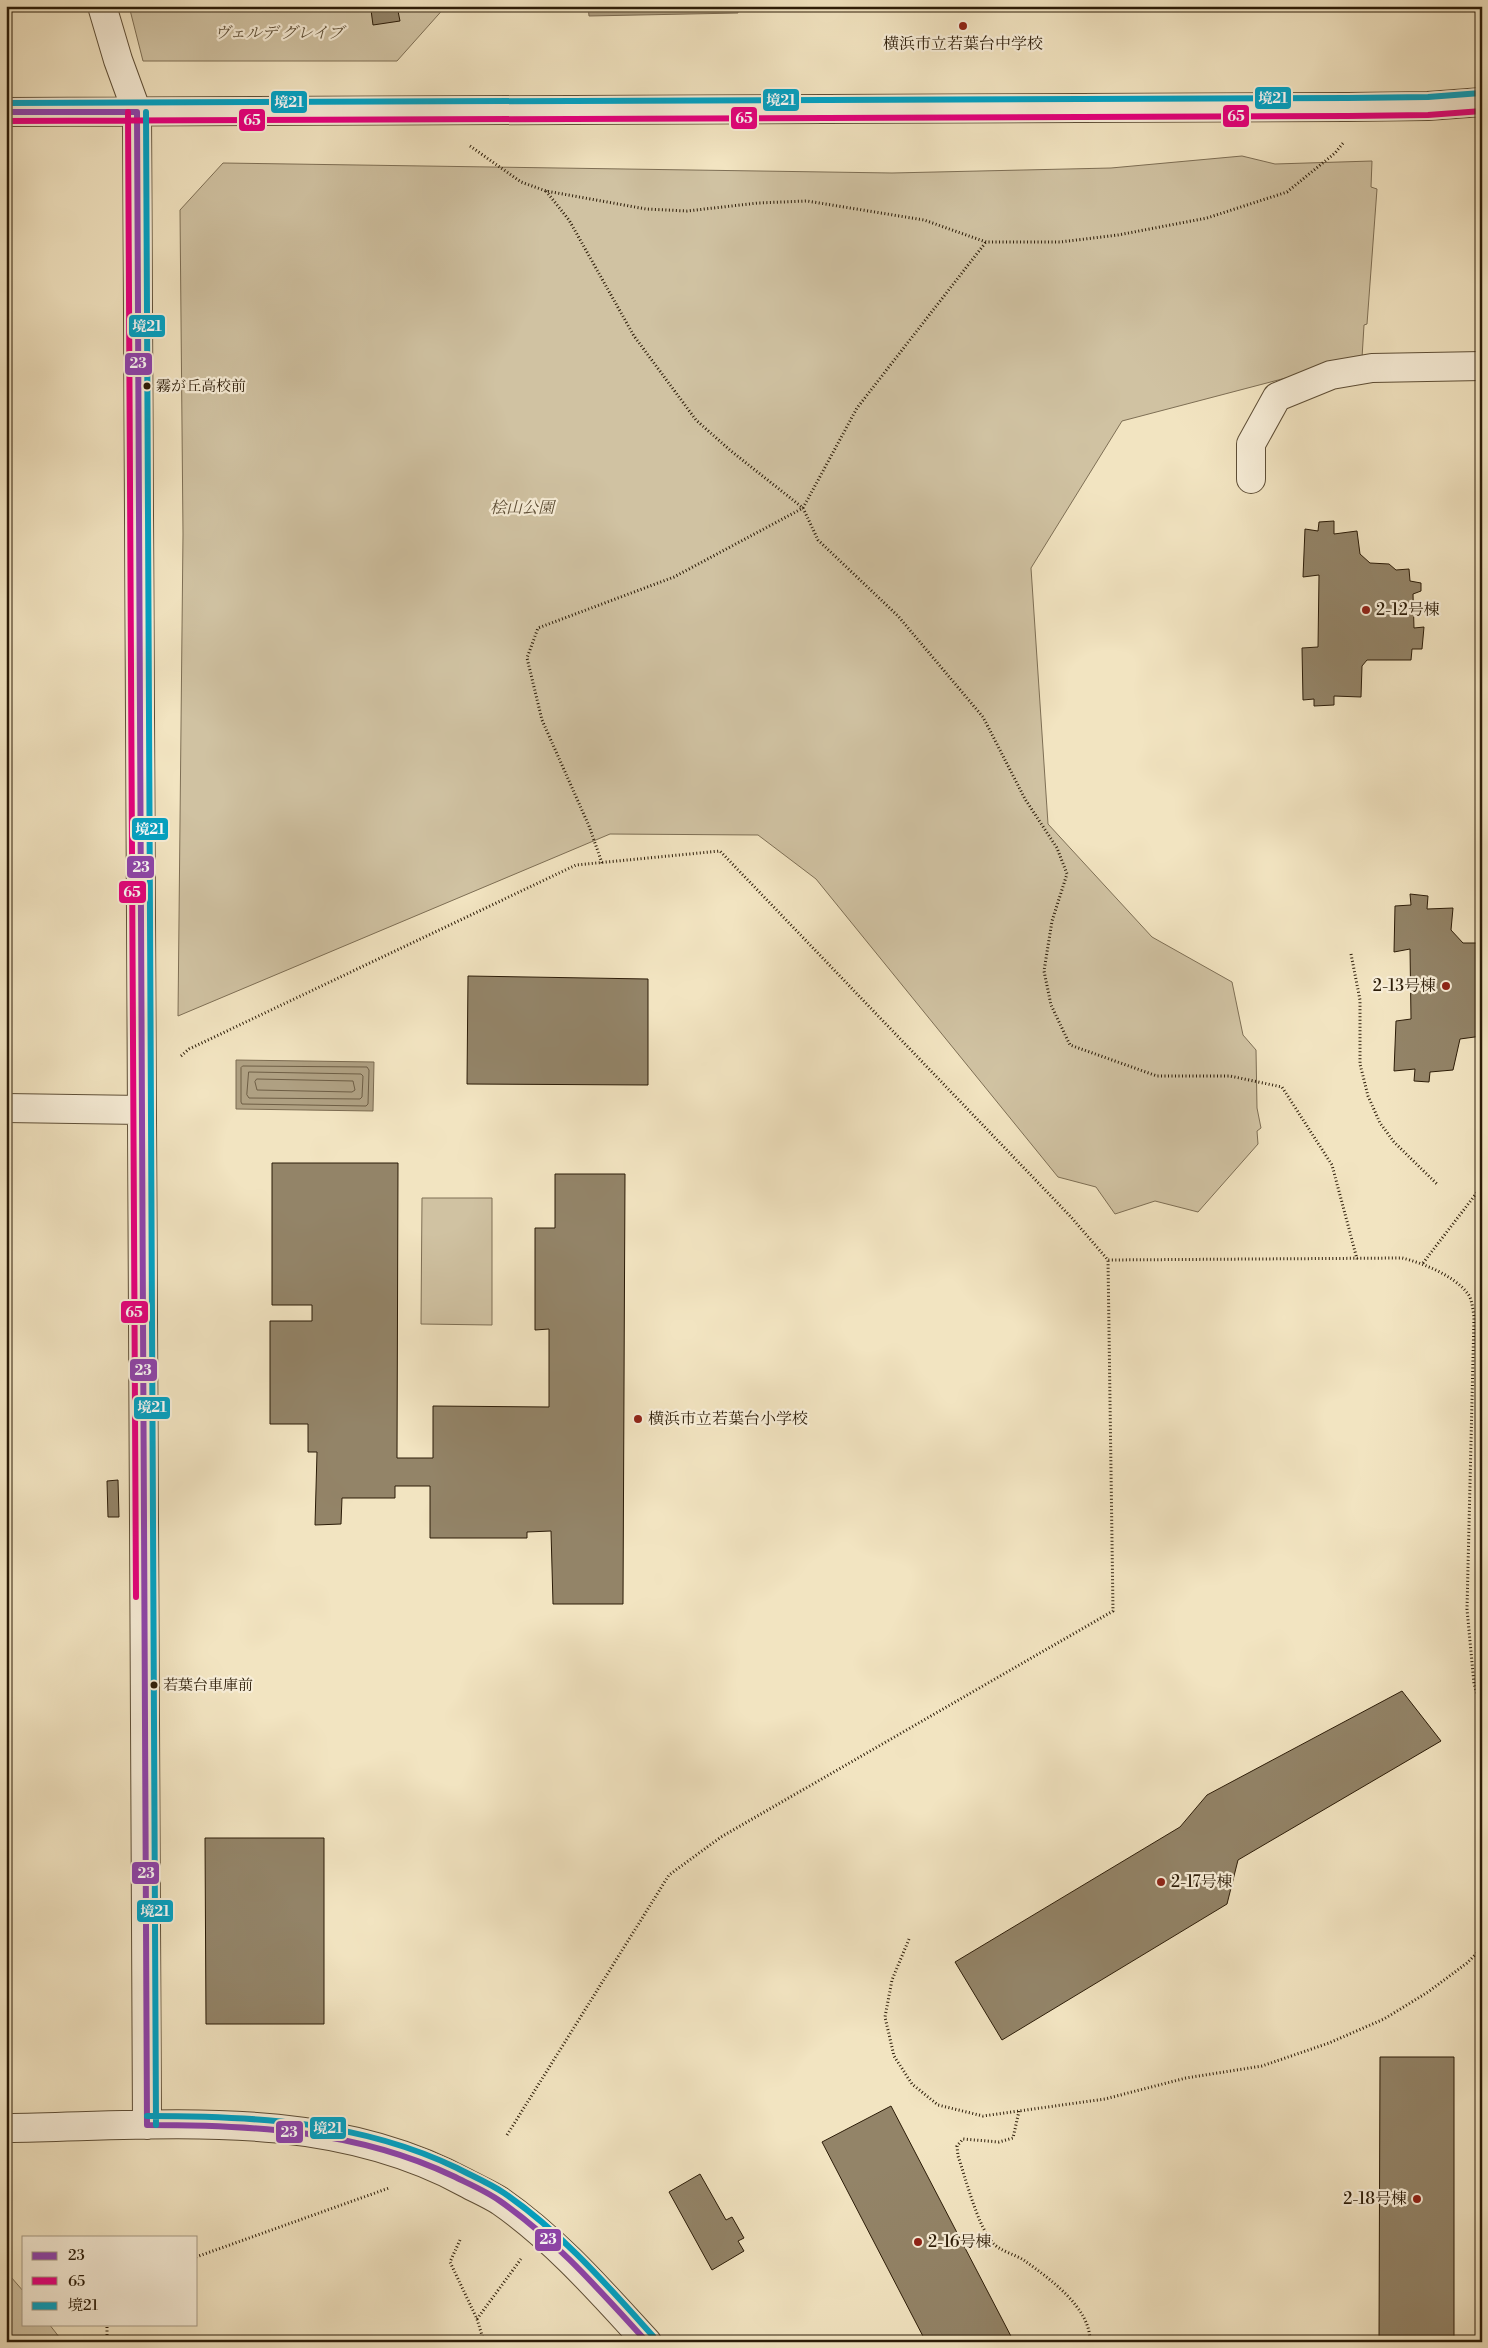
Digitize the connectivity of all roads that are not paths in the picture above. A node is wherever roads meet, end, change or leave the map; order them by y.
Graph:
1 (102, 6) edge
2 (1482, 102) edge
3 (6, 112) edge
4 (137, 112) junction
5 (1482, 366) edge
6 (1251, 478) dead end
7 (6, 1108) edge
8 (142, 1110) junction
9 (147, 2125) junction
10 (6, 2128) edge
11 (647, 2342) edge

1 - 4 street
2 - 4 street
3 - 4 street
4 - 8 street
5 - 6 street
7 - 8 street
8 - 9 street
9 - 10 street
9 - 11 street

